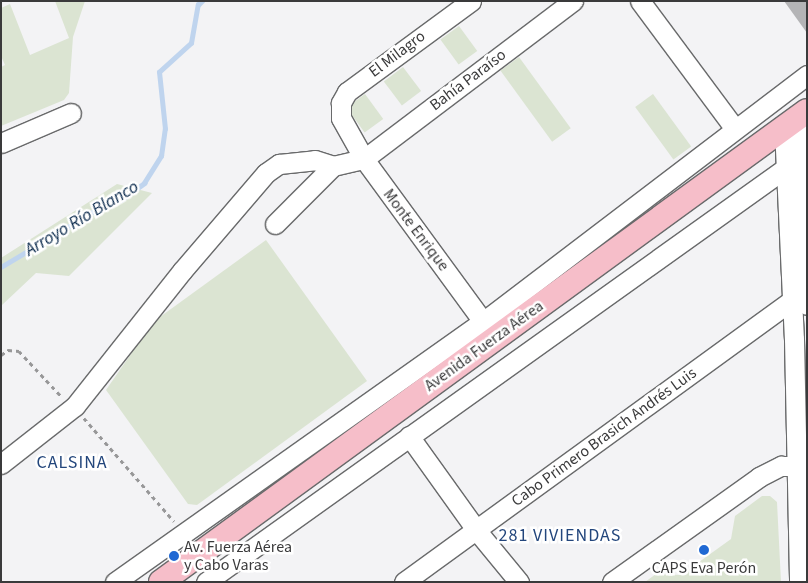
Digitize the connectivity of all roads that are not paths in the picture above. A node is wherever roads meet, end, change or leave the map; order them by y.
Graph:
1 (471, 1) edge
2 (573, 1) edge
3 (640, 1) edge
4 (807, 75) edge
5 (71, 113) dead end
6 (341, 118) joint
7 (797, 118) edge
8 (735, 129) junction
9 (1, 143) edge
10 (364, 159) junction
11 (333, 166) junction
12 (787, 167) junction
13 (800, 212) edge
14 (275, 224) dead end
15 (802, 301) edge
16 (489, 330) junction
17 (800, 339) edge
18 (409, 436) junction
19 (1, 464) edge
20 (801, 473) edge
21 (476, 530) junction
22 (162, 581) edge
23 (114, 582) edge
24 (206, 582) edge
25 (404, 582) edge
26 (518, 582) edge
27 (612, 582) edge
28 (799, 582) edge

1 - 6 street, El Milagro
2 - 10 street, Bahía Paraíso
3 - 8 street
4 - 8 street
5 - 9 street
6 - 10 street, Monte Enrique
7 - 12 street
7 - 13 street
7 - 16 main road, Avenida Fuerza Aérea
8 - 16 street
10 - 11 street
10 - 16 street, Monte Enrique
11 - 14 street
11 - 19 street
12 - 13 street
12 - 18 street
13 - 15 street
15 - 17 street
15 - 21 street, Cabo Primero Brasich Andrés Luis
16 - 22 main road, Avenida Fuerza Aérea
16 - 23 street
17 - 20 street
18 - 21 street
18 - 24 street
20 - 27 street
20 - 28 street
21 - 25 street, Cabo Primero Brasich Andrés Luis
21 - 26 street

